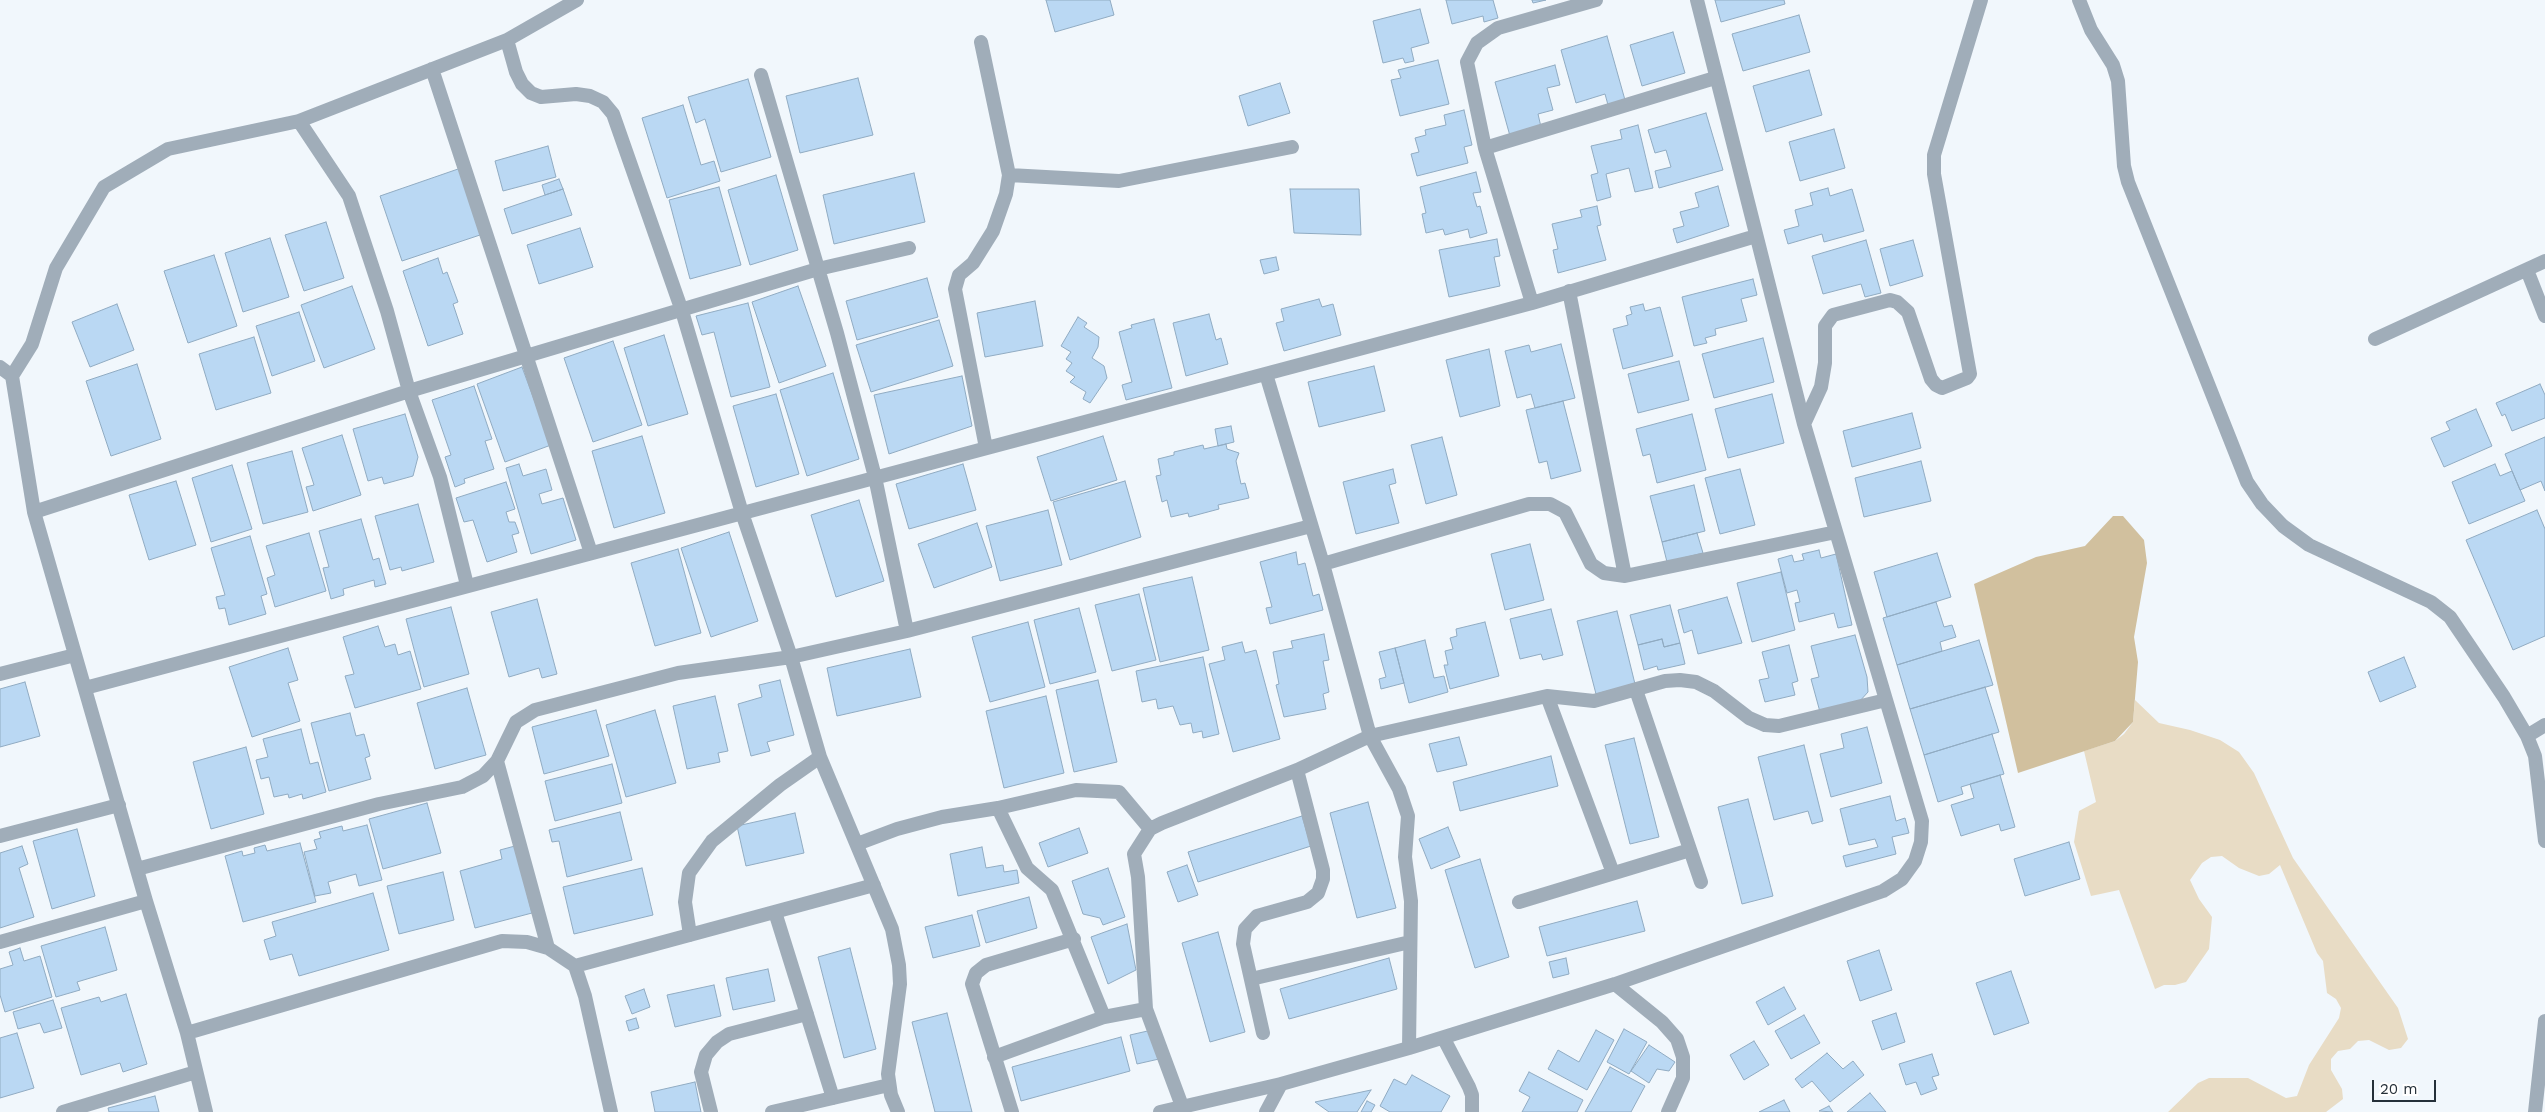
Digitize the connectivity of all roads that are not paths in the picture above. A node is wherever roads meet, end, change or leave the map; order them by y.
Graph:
1 (577, 0) edge
2 (1596, 0) edge
3 (1697, 0) edge
4 (1981, 0) edge
5 (2079, 0) edge
6 (507, 40) junction
7 (981, 42) dead end
8 (432, 69) junction
9 (761, 75) dead end
10 (1715, 78) junction
11 (300, 121) junction
12 (1292, 147) dead end
13 (1485, 148) junction
14 (1009, 175) junction
15 (1756, 236) junction
16 (909, 248) dead end
17 (2545, 261) edge
18 (818, 269) junction
19 (2527, 270) junction
20 (1569, 291) junction
21 (1532, 303) junction
22 (682, 310) junction
23 (2545, 316) edge
24 (2375, 339) dead end
25 (527, 357) junction
26 (0, 367) edge
27 (1266, 374) junction
28 (12, 376) junction
29 (409, 391) junction
30 (1804, 424) junction
31 (986, 448) junction
32 (875, 477) junction
33 (34, 512) junction
34 (742, 513) junction
35 (1311, 526) junction
36 (1836, 532) junction
37 (591, 552) junction
38 (1323, 564) junction
39 (1625, 576) junction
40 (467, 585) junction
41 (907, 631) junction
42 (75, 655) junction
43 (791, 657) junction
44 (0, 674) edge
45 (85, 688) junction
46 (1636, 690) junction
47 (1547, 696) junction
48 (1886, 700) junction
49 (2545, 725) edge
50 (1370, 736) junction
51 (2527, 736) junction
52 (820, 757) junction
53 (497, 761) junction
54 (1297, 770) junction
55 (119, 805) junction
56 (998, 808) junction
57 (1150, 829) junction
58 (0, 836) edge
59 (2545, 842) edge
60 (857, 844) junction
61 (1690, 850) junction
62 (137, 869) junction
63 (1613, 873) junction
64 (1701, 882) dead end
65 (874, 885) junction
66 (146, 901) junction
67 (1519, 902) dead end
68 (775, 912) junction
69 (690, 935) junction
70 (1074, 939) junction
71 (0, 942) edge
72 (1410, 942) junction
73 (548, 948) junction
74 (575, 966) junction
75 (1251, 979) junction
76 (1615, 984) junction
77 (1146, 1009) junction
78 (807, 1014) junction
79 (1104, 1016) junction
80 (2545, 1021) edge
81 (186, 1033) junction
82 (1262, 1033) dead end
83 (1444, 1039) junction
84 (1409, 1048) junction
85 (994, 1057) junction
86 (196, 1072) junction
87 (1281, 1084) junction
88 (889, 1085) junction
89 (833, 1098) junction
90 (1182, 1106) junction
91 (63, 1112) edge
92 (206, 1112) edge
93 (611, 1112) edge
94 (711, 1112) edge
95 (772, 1112) edge
96 (898, 1112) edge
97 (1012, 1112) edge
98 (1160, 1112) edge
99 (1266, 1112) edge
100 (1472, 1112) edge
101 (1668, 1112) edge
102 (2535, 1112) edge

1 - 6 street
2 - 13 street
3 - 10 street
4 - 30 street
5 - 51 street
6 - 8 street
6 - 22 street
7 - 14 street
8 - 11 street
8 - 25 street
9 - 18 street
10 - 13 street
10 - 15 street
11 - 28 street
11 - 29 street
12 - 14 street
13 - 21 street
14 - 31 street
15 - 20 street
15 - 30 street
16 - 18 street
17 - 19 street
18 - 22 street
18 - 32 street
19 - 23 street
19 - 24 street
20 - 21 street
20 - 39 street
21 - 27 street
22 - 25 street
22 - 34 street
25 - 29 street
25 - 37 street
26 - 28 street
27 - 31 street
27 - 35 street
28 - 33 street
29 - 33 street
29 - 40 street
30 - 36 street
31 - 32 street
32 - 34 street
32 - 41 street
33 - 42 street
34 - 37 street
34 - 43 street
35 - 38 street
35 - 41 street
36 - 39 street
36 - 48 street
37 - 40 street
38 - 39 street
38 - 50 street
40 - 45 street
41 - 43 street
42 - 44 street
42 - 45 street
43 - 52 street
43 - 53 street
45 - 55 street
46 - 47 street
46 - 48 street
46 - 61 street
47 - 50 street
47 - 63 street
48 - 76 street
49 - 51 street
50 - 54 street
50 - 72 street
51 - 59 street
52 - 60 street
52 - 69 street
53 - 62 street
53 - 73 street
54 - 57 street
54 - 75 street
55 - 58 street
55 - 62 street
56 - 57 street
56 - 60 street
56 - 70 street
57 - 77 street
60 - 65 street
61 - 63 street
61 - 64 street
62 - 66 street
63 - 67 street
65 - 68 street
65 - 88 street
66 - 71 street
66 - 81 street
68 - 69 street
68 - 78 street
69 - 74 street
70 - 79 street
70 - 85 street
72 - 75 street
72 - 84 street
73 - 74 street
73 - 81 street
74 - 93 street
75 - 82 street
76 - 83 street
76 - 101 street
77 - 79 street
77 - 90 street
78 - 89 street
78 - 94 street
79 - 85 street
80 - 102 street
81 - 86 street
83 - 84 street
83 - 100 street
84 - 87 street
85 - 97 street
86 - 91 street
86 - 92 street
87 - 90 street
87 - 99 street
88 - 89 street
88 - 96 street
89 - 95 street
90 - 98 street

